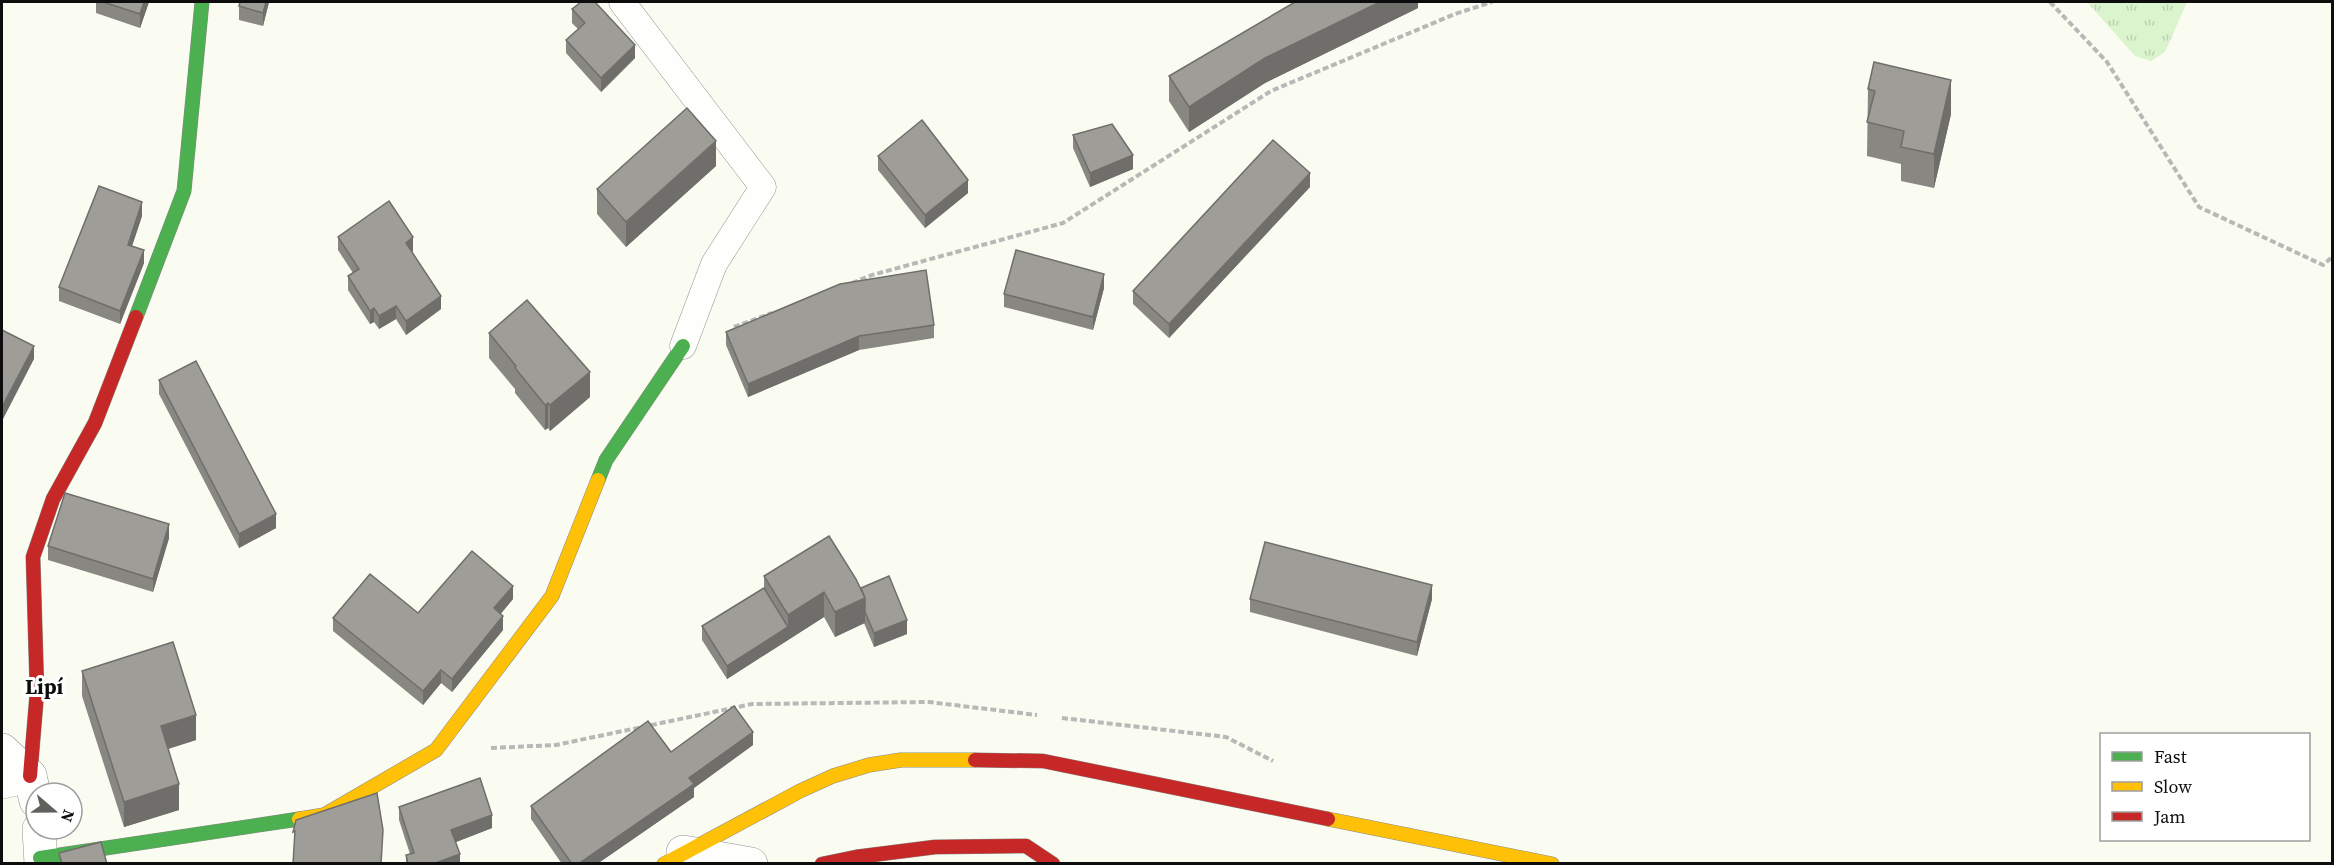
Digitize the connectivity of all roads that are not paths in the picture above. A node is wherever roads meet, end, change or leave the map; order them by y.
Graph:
1 (202, 2) edge
2 (621, 2) edge
3 (683, 346) joint
4 (2, 750) edge
5 (22, 786) edge
6 (40, 850) edge
7 (674, 858) edge
8 (751, 864) edge
9 (822, 864) edge
10 (1053, 864) edge
11 (1552, 864) edge

1 - 5 street
2 - 3 lane
3 - 6 street
4 - 5 street
7 - 8 street
7 - 11 street
9 - 10 street

